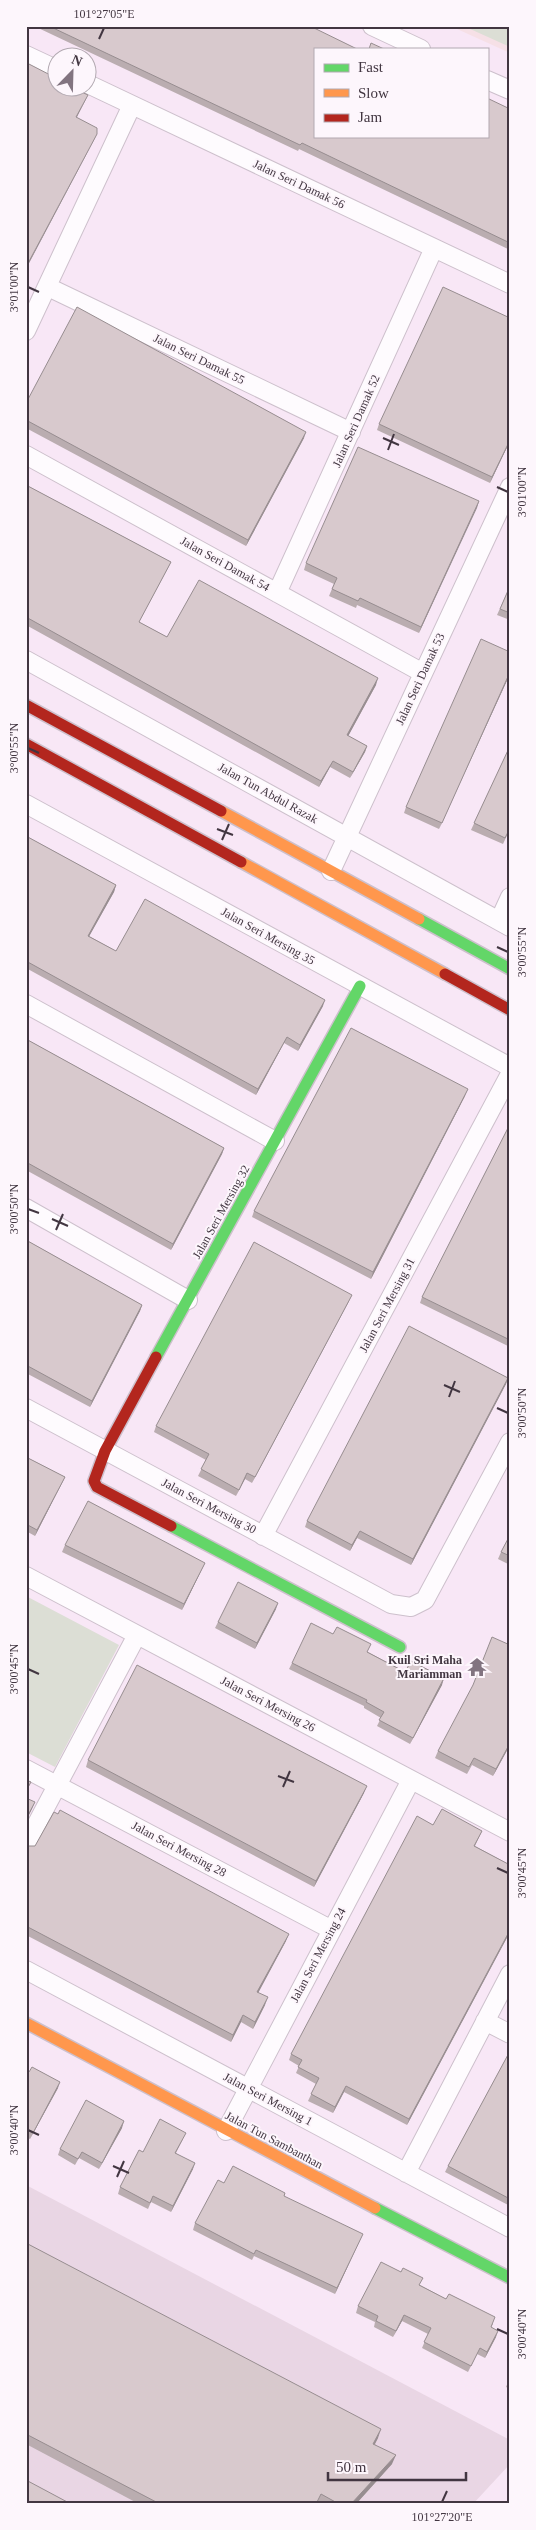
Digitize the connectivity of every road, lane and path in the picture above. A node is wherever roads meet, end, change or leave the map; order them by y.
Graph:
1 (372, 26) edge
2 (419, 48) edge
3 (26, 56) edge
4 (48, 66) edge
5 (488, 80) edge
6 (98, 89) edge
7 (510, 90) edge
8 (132, 105) junction
9 (434, 248) junction
10 (510, 284) edge
11 (48, 287) junction
12 (26, 330) edge
13 (351, 432) junction
14 (26, 455) edge
15 (510, 487) edge
16 (277, 593) junction
17 (26, 660) edge
18 (423, 674) junction
19 (26, 705) edge
20 (26, 744) edge
21 (114, 755) junction
22 (135, 776) dead end
23 (26, 804) edge
24 (347, 837) junction
25 (331, 871) junction
26 (510, 897) edge
27 (504, 924) edge
28 (510, 969) edge
29 (360, 986) junction
30 (26, 1004) edge
31 (510, 1010) edge
32 (510, 1067) edge
33 (510, 1074) edge
34 (275, 1141) junction
35 (26, 1208) edge
36 (188, 1300) junction
37 (26, 1408) edge
38 (510, 1442) edge
39 (105, 1451) junction
40 (263, 1536) junction
41 (26, 1576) edge
42 (137, 1635) junction
43 (400, 1647) dead end
44 (26, 1768) edge
45 (411, 1780) junction
46 (57, 1785) junction
47 (510, 1832) edge
48 (26, 1844) edge
49 (332, 1930) junction
50 (26, 1970) edge
51 (510, 1974) edge
52 (485, 2021) junction
53 (26, 2023) edge
54 (510, 2034) edge
55 (242, 2101) junction
56 (226, 2131) junction
57 (406, 2172) junction
58 (510, 2228) edge
59 (510, 2278) edge

1 - 2 street
3 - 4 street
5 - 7 street
6 - 8 street, Jalan Seri Damak 56
8 - 9 street, Jalan Seri Damak 56
8 - 11 street
9 - 10 street, Jalan Seri Damak 56
9 - 13 street, Jalan Seri Damak 52
11 - 12 street
11 - 13 street, Jalan Seri Damak 55
13 - 16 street, Jalan Seri Damak 52
14 - 16 street, Jalan Seri Damak 54
15 - 18 street, Jalan Seri Damak 53
16 - 18 street, Jalan Seri Damak 54
17 - 24 street, Jalan Tun Abdul Razak
18 - 24 street, Jalan Seri Damak 53
19 - 21 street
20 - 31 street
21 - 22 street
21 - 25 street
23 - 29 street, Jalan Seri Mersing 35
24 - 25 street, Jalan Seri Damak 53
24 - 27 street, Jalan Tun Abdul Razak
25 - 28 street
26 - 27 street
29 - 32 street, Jalan Seri Mersing 35
29 - 34 street, Jalan Seri Mersing 32
30 - 34 street
33 - 40 street, Jalan Seri Mersing 31
34 - 36 street, Jalan Seri Mersing 32
35 - 36 street
36 - 39 street, Jalan Seri Mersing 32
37 - 39 street, Jalan Seri Mersing 30
38 - 40 street, Jalan Seri Mersing 30
39 - 40 street, Jalan Seri Mersing 30
39 - 43 street, Jalan Seri Mersing 32
41 - 42 street, Jalan Seri Mersing 26
42 - 45 street, Jalan Seri Mersing 26
42 - 46 street
44 - 46 street, Jalan Seri Mersing 28
45 - 47 street, Jalan Seri Mersing 26
45 - 49 street, Jalan Seri Mersing 24
46 - 48 street
46 - 49 street, Jalan Seri Mersing 28
49 - 55 street, Jalan Seri Mersing 24
50 - 55 street, Jalan Seri Mersing 1
51 - 52 street
52 - 54 street
52 - 57 street
53 - 56 street, Jalan Tun Sambanthan
55 - 56 street, Jalan Seri Mersing 24
55 - 57 street, Jalan Seri Mersing 1
56 - 59 street, Jalan Tun Sambanthan
57 - 58 street, Jalan Seri Mersing 1

